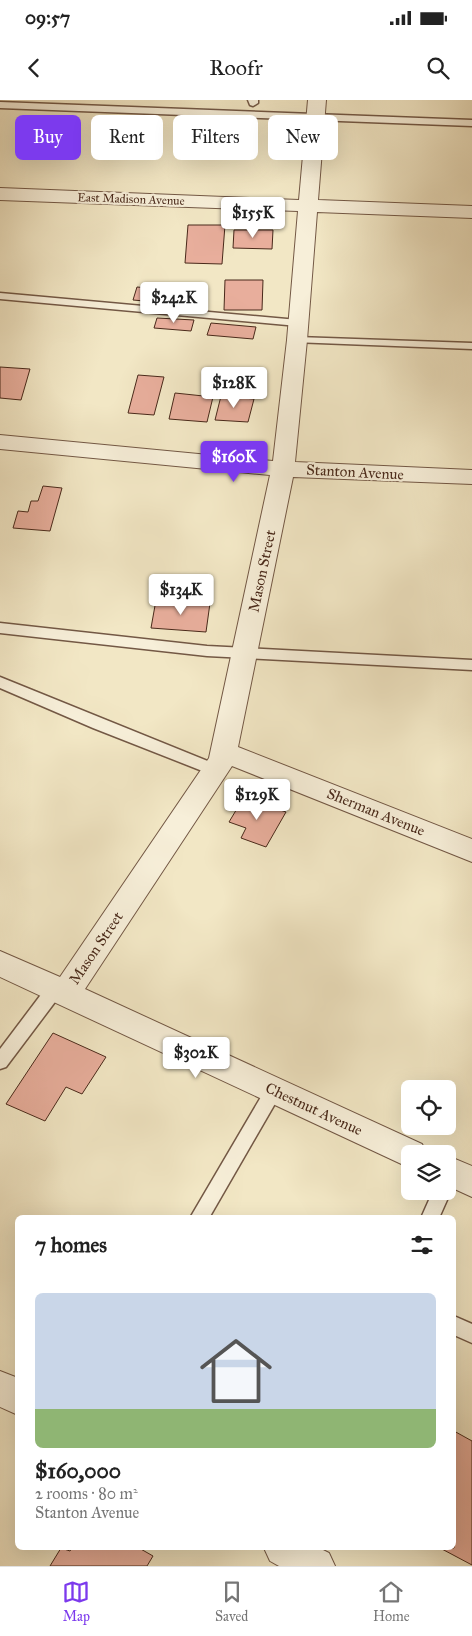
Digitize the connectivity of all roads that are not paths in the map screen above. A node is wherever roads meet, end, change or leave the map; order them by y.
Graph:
1 (0, 105) edge
2 (317, 108) edge
3 (472, 123) edge
4 (0, 194) edge
5 (308, 206) junction
6 (472, 212) edge
7 (0, 296) edge
8 (298, 332) junction
9 (472, 346) edge
10 (0, 442) edge
11 (283, 469) junction
12 (472, 478) edge
13 (0, 628) edge
14 (245, 653) junction
15 (472, 665) edge
16 (0, 682) edge
17 (220, 761) junction
18 (472, 851) edge
19 (0, 963) edge
20 (60, 991) junction
21 (0, 1062) edge
22 (274, 1090) junction
23 (401, 1149) edge
24 (440, 1200) edge
25 (201, 1215) edge
26 (432, 1215) edge
27 (456, 1326) edge
28 (472, 1334) edge
29 (0, 1388) edge
30 (15, 1396) edge
31 (287, 1550) edge
32 (316, 1566) edge

1 - 2 lane
2 - 3 lane
2 - 5 street, Mason Street
4 - 5 street, East Madison Avenue
5 - 6 street, East Madison Avenue
5 - 8 street, Mason Street
7 - 8 lane
8 - 9 lane
8 - 11 street, Mason Street
10 - 11 street, Stanton Avenue
11 - 12 street, Stanton Avenue
11 - 14 street, Mason Street
13 - 14 lane
14 - 15 lane
14 - 17 street, Mason Street
16 - 17 lane
17 - 18 street, Sherman Avenue
17 - 20 street, Mason Street
19 - 20 street, Chestnut Avenue
20 - 21 lane
20 - 22 street, Chestnut Avenue
22 - 23 street, Chestnut Avenue
22 - 25 lane
24 - 26 lane
27 - 28 lane
29 - 30 street
31 - 32 street

